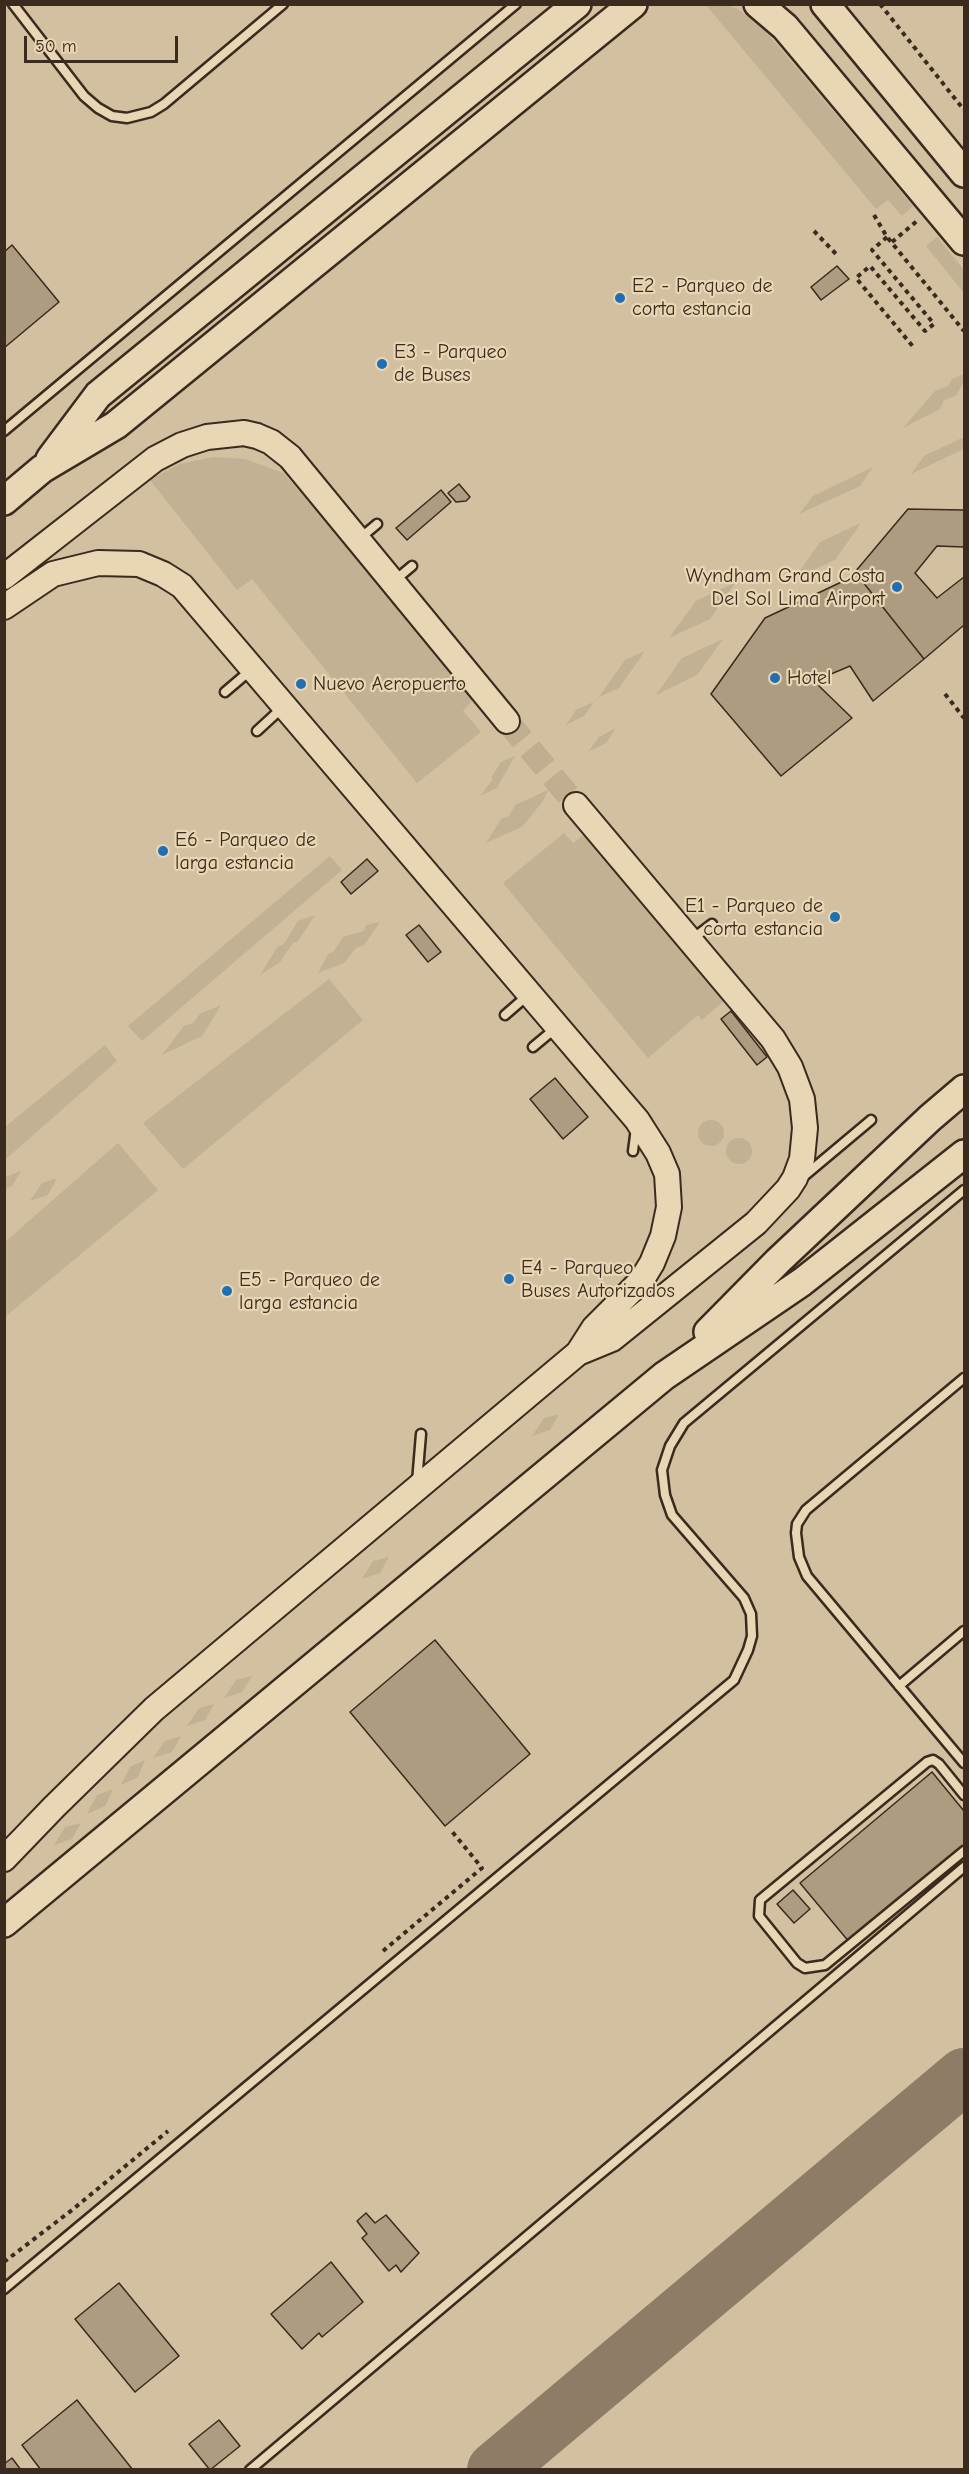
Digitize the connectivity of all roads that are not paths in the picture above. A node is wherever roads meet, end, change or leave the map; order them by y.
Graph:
1 (13, 4) edge
2 (283, 4) edge
3 (516, 4) edge
4 (577, 4) edge
5 (758, 4) edge
6 (825, 4) edge
7 (835, 4) edge
8 (629, 7) edge
9 (964, 158) edge
10 (964, 173) edge
11 (964, 241) edge
12 (4, 431) edge
13 (42, 469) junction
14 (4, 501) edge
15 (412, 566) dead end
16 (4, 577) edge
17 (393, 582) junction
18 (4, 607) edge
19 (252, 668) junction
20 (225, 692) dead end
21 (285, 706) junction
22 (507, 721) tunnel mouth
23 (256, 731) dead end
24 (576, 805) tunnel mouth
25 (711, 924) dead end
26 (691, 940) junction
27 (529, 994) junction
28 (505, 1015) dead end
29 (557, 1026) junction
30 (533, 1047) dead end
31 (964, 1089) edge
32 (637, 1120) junction
33 (871, 1120) dead end
34 (633, 1151) dead end
35 (964, 1154) edge
36 (789, 1189) junction
37 (964, 1190) edge
38 (578, 1353) junction
39 (664, 1376) junction
40 (964, 1378) edge
41 (421, 1434) dead end
42 (417, 1486) junction
43 (964, 1631) edge
44 (899, 1686) junction
45 (964, 1763) edge
46 (964, 1795) edge
47 (964, 1851) edge
48 (4, 1859) edge
49 (964, 1867) edge
50 (898, 1907) junction
51 (906, 1917) junction
52 (4, 1923) edge
53 (4, 2289) edge
54 (250, 2469) edge

1 - 2 lane
3 - 12 lane
4 - 13 main road
5 - 11 main road
6 - 10 main road
7 - 9 lane
8 - 13 main road
13 - 14 main road
15 - 17 lane
16 - 17 main road
17 - 22 main road
18 - 19 main road
19 - 20 lane
19 - 21 main road
21 - 23 lane
21 - 27 main road
24 - 26 main road
25 - 26 lane
26 - 36 main road
27 - 28 lane
27 - 29 main road
29 - 30 lane
29 - 32 main road
31 - 39 main road
32 - 34 lane
32 - 38 main road
33 - 36 lane
35 - 39 main road
36 - 38 main road
37 - 53 lane
38 - 42 main road
39 - 52 main road
40 - 44 lane
41 - 42 lane
42 - 48 main road
43 - 44 lane
44 - 45 lane
46 - 50 lane
47 - 50 lane
49 - 51 lane
50 - 51 lane
51 - 54 lane

